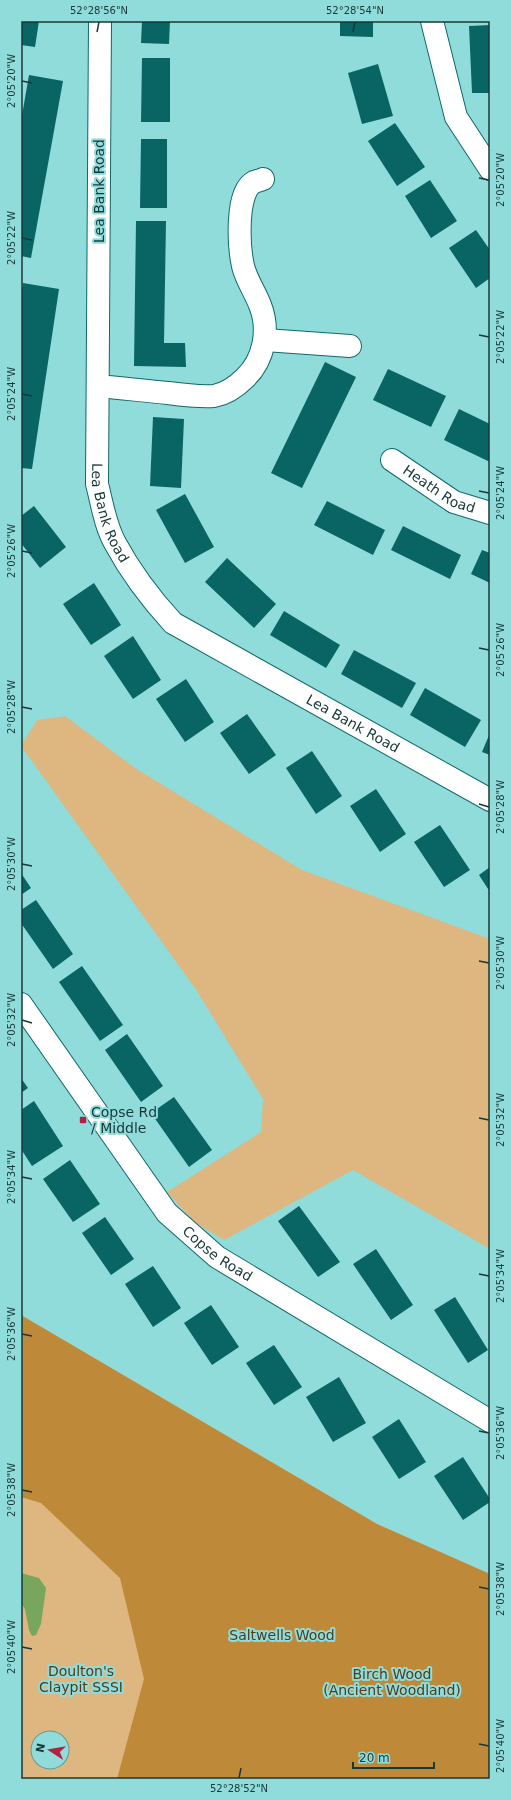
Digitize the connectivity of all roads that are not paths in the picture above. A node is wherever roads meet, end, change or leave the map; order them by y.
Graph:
1 (100, 21) edge
2 (432, 21) edge
3 (490, 169) edge
4 (263, 179) dead end
5 (265, 340) junction
6 (350, 346) dead end
7 (98, 386) junction
8 (392, 460) dead end
9 (490, 513) edge
10 (490, 800) edge
11 (21, 1004) edge
12 (490, 1421) edge

1 - 7 street, Lea Bank Road
2 - 3 street
4 - 5 street
5 - 6 street
5 - 7 street
7 - 10 street, Lea Bank Road
8 - 9 street, Heath Road
11 - 12 street, Copse Road

